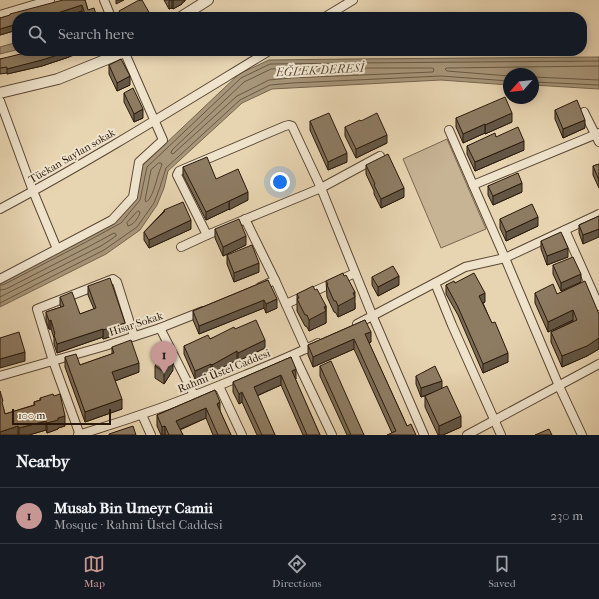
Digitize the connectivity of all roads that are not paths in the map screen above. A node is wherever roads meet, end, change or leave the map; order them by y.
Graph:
1 (50, 0) edge
2 (104, 0) edge
3 (208, 0) edge
4 (353, 0) edge
5 (109, 12) edge
6 (189, 12) edge
7 (333, 12) edge
8 (0, 15) edge
9 (115, 56) edge
10 (127, 56) edge
11 (261, 56) edge
12 (0, 93) edge
13 (0, 101) edge
14 (584, 112) dead end
15 (154, 121) junction
16 (449, 130) dead end
17 (597, 134) edge
18 (599, 142) edge
19 (380, 156) edge
20 (473, 185) junction
21 (321, 188) junction
22 (33, 191) junction
23 (0, 209) edge
24 (599, 214) edge
25 (246, 219) junction
26 (565, 230) junction
27 (206, 235) junction
28 (181, 247) dead end
29 (57, 249) junction
30 (505, 258) junction
31 (355, 273) junction
32 (0, 279) edge
33 (275, 280) junction
34 (435, 283) junction
35 (254, 289) edge
36 (286, 304) junction
37 (599, 306) edge
38 (211, 308) edge
39 (373, 316) junction
40 (353, 326) edge
41 (160, 328) junction
42 (134, 336) junction
43 (326, 339) edge
44 (306, 349) junction
45 (294, 355) junction
46 (53, 361) junction
47 (599, 364) edge
48 (0, 376) edge
49 (219, 386) junction
50 (559, 386) junction
51 (194, 395) junction
52 (142, 415) junction
53 (494, 421) junction
54 (79, 435) edge
55 (151, 435) edge
56 (242, 435) edge
57 (332, 435) edge
58 (424, 435) edge
59 (467, 435) edge
60 (501, 435) edge
61 (582, 435) edge

1 - 8 street
2 - 5 street
3 - 6 street
4 - 7 street
9 - 12 street
10 - 15 street
11 - 15 street, Tüekan Saylan sokak
13 - 22 street
14 - 17 street
15 - 22 street, Tüekan Saylan sokak
15 - 29 street
16 - 20 street
17 - 18 street
17 - 20 street
19 - 21 street
20 - 30 street
21 - 25 street
21 - 27 street
21 - 31 street
22 - 23 street, Tüekan Saylan sokak
22 - 29 street
24 - 26 street
25 - 27 street
25 - 33 street
26 - 30 street
26 - 37 street
27 - 28 street
29 - 32 street
30 - 34 street
30 - 50 street
31 - 36 street
31 - 39 street
33 - 35 street
33 - 36 street
34 - 39 street
34 - 53 street
36 - 44 street
38 - 41 street, Hisar Sokak
39 - 40 street
39 - 58 street
41 - 42 street, Hisar Sokak
41 - 51 street
42 - 46 street, Hisar Sokak
42 - 46 street
43 - 44 street, Rahmi Üstel Caddesi
44 - 45 street, Rahmi Üstel Caddesi
45 - 49 street, Rahmi Üstel Caddesi
45 - 57 street
46 - 48 street, Hisar Sokak
46 - 54 street
47 - 50 street
49 - 51 street, Rahmi Üstel Caddesi
49 - 56 street
50 - 53 street
50 - 61 street
51 - 52 street, Rahmi Üstel Caddesi
52 - 54 street, Rahmi Üstel Caddesi
52 - 55 street
53 - 59 street
53 - 60 street

